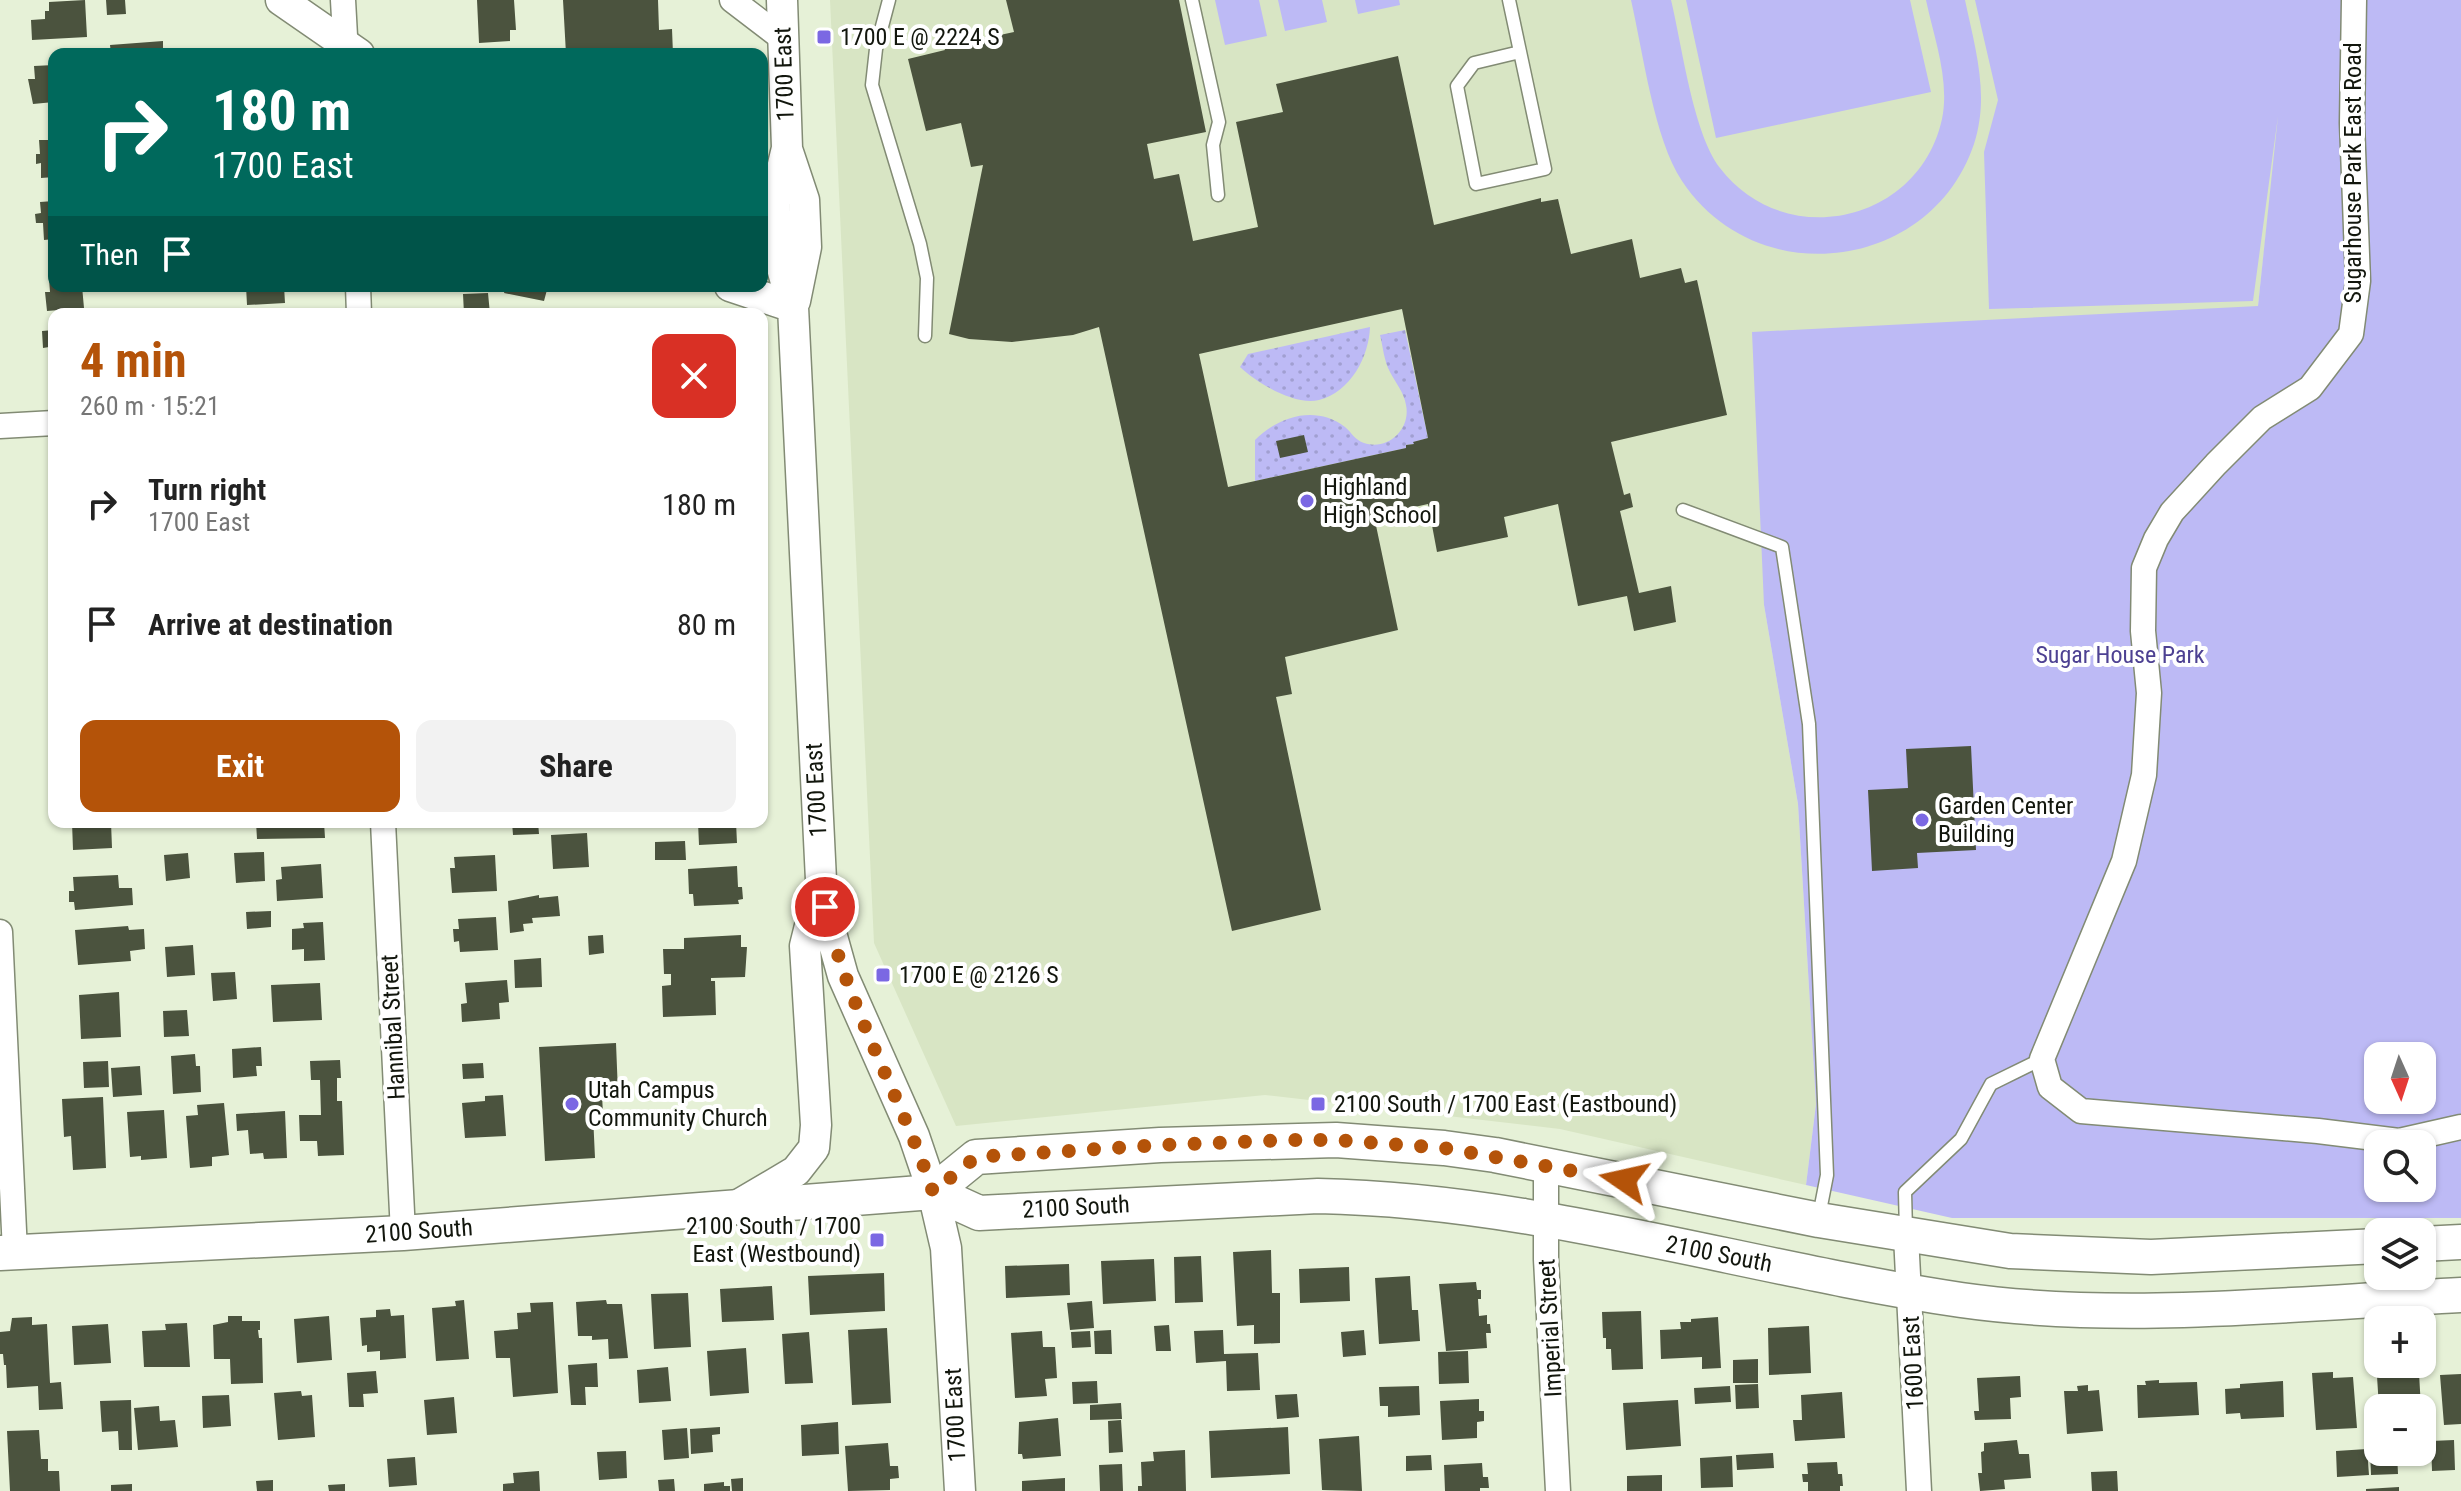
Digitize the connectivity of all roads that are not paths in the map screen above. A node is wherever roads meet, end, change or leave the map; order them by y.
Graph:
1 (281, 0) edge
2 (343, 0) edge
3 (732, 0) edge
4 (782, 0) edge
5 (889, 0) edge
6 (1192, 0) edge
7 (1509, 0) edge
8 (2354, 0) edge
9 (783, 39) junction
10 (346, 48) edge
11 (350, 48) edge
12 (1520, 52) junction
13 (1218, 195) dead end
14 (748, 292) edge
15 (793, 307) junction
16 (925, 336) dead end
17 (48, 423) edge
18 (0, 426) edge
19 (1683, 510) dead end
20 (383, 828) edge
21 (821, 880) junction
22 (0, 932) edge
23 (2042, 1059) junction
24 (2461, 1127) edge
25 (1546, 1164) junction
26 (933, 1192) junction
27 (734, 1208) junction
28 (1819, 1220) junction
29 (1545, 1221) junction
30 (403, 1233) junction
31 (1906, 1236) junction
32 (2461, 1242) edge
33 (2436, 1243) edge
34 (2364, 1247) edge
35 (8, 1252) edge
36 (1909, 1291) junction
37 (2461, 1295) edge
38 (960, 1491) edge
39 (1558, 1491) edge
40 (1919, 1491) edge

1 - 10 street
2 - 11 street
3 - 9 street
4 - 9 street, 1700 East
5 - 16 lane
6 - 13 lane
7 - 12 lane
8 - 23 street, Sugarhouse Park East Road
9 - 15 street, 1700 East
12 - 12 lane
14 - 15 street
15 - 21 street, 1700 East
17 - 18 street
19 - 28 lane
20 - 30 street, Hannibal Street
21 - 26 street, 1700 East
21 - 27 street
22 - 35 street
23 - 24 street
23 - 31 lane
25 - 26 main road
25 - 28 main road
25 - 29 street, Imperial Street
26 - 27 main road, 2100 South
26 - 29 main road, 2100 South
26 - 38 street, 1700 East
27 - 30 main road, 2100 South
28 - 31 main road
29 - 36 main road, 2100 South
29 - 39 street, Imperial Street
30 - 35 main road, 2100 South
31 - 34 main road
31 - 36 street, 1600 East
32 - 33 main road
36 - 37 main road, 2100 South
36 - 40 street, 1600 East

